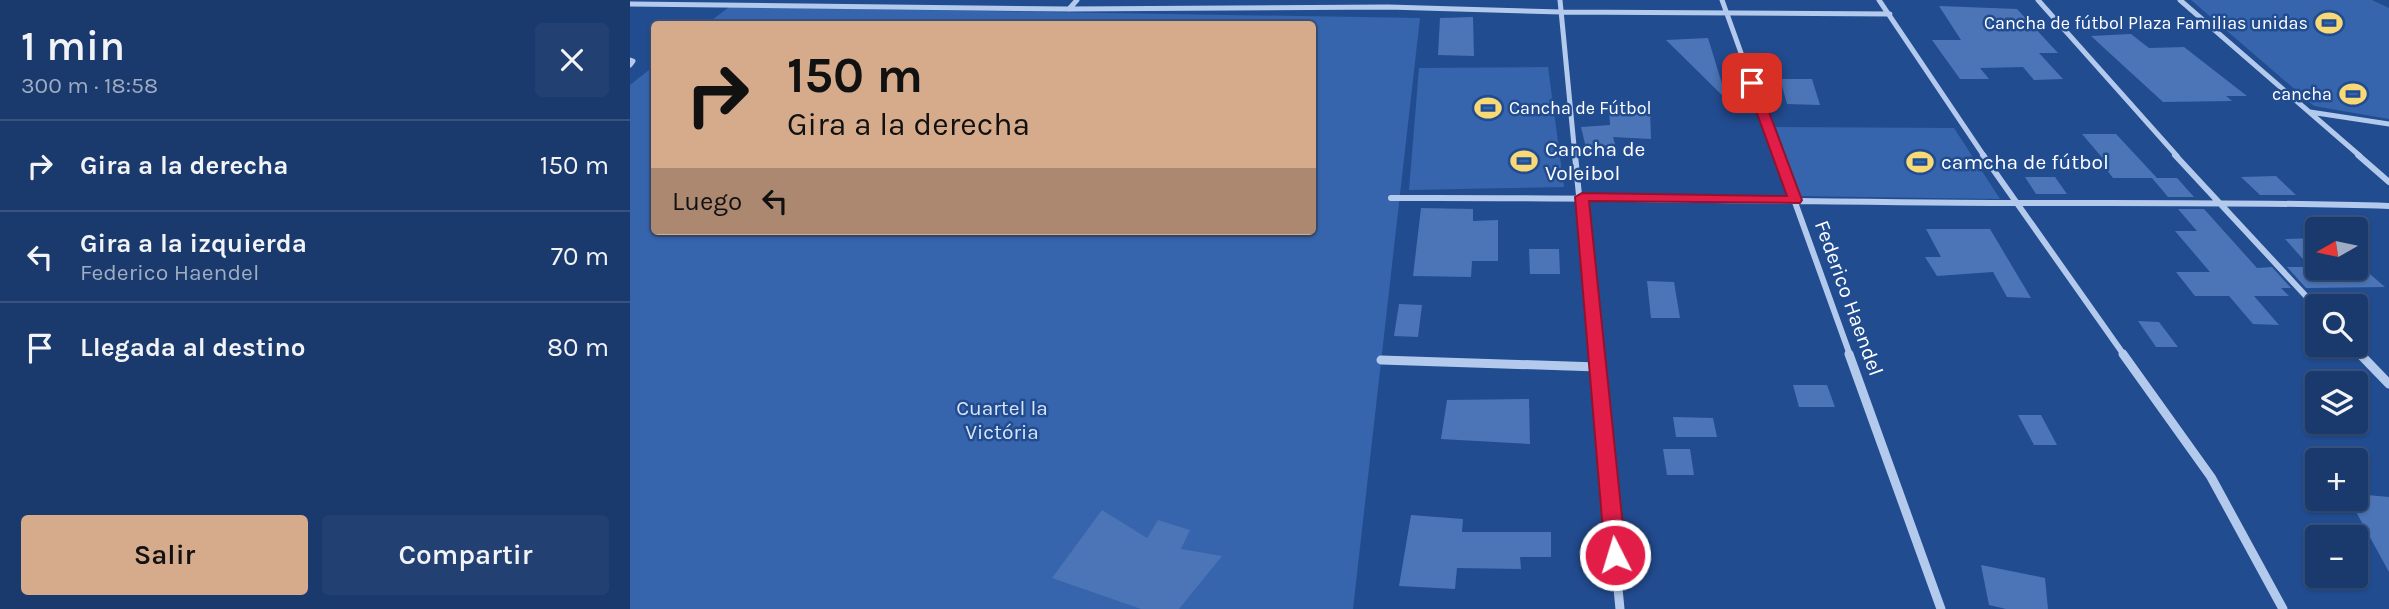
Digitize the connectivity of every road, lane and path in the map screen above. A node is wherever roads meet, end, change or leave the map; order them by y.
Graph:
1 (922, 0) edge
2 (1077, 0) edge
3 (1238, 0) edge
4 (1560, 0) edge
5 (1721, 0) edge
6 (1879, 0) edge
7 (2038, 0) edge
8 (2180, 0) edge
9 (630, 4) edge
10 (915, 7) junction
11 (1069, 9) junction
12 (1233, 9) junction
13 (1561, 12) junction
14 (1726, 13) junction
15 (1890, 14) junction
16 (2308, 112) junction
17 (2389, 124) edge
18 (2389, 182) edge
19 (1582, 197) junction
20 (1391, 198) dead end
21 (1796, 200) junction
22 (2216, 201) junction
23 (2014, 203) junction
24 (2389, 206) edge
25 (2305, 295) edge
26 (2363, 357) edge
27 (1381, 360) dead end
28 (1598, 367) junction
29 (2389, 384) edge
30 (1620, 609) edge
31 (1941, 609) edge
32 (2283, 609) edge

1 - 10 street
2 - 11 street
3 - 12 street
4 - 13 street
5 - 14 street, Federico Haendel
6 - 15 street
7 - 22 street
8 - 16 street
9 - 10 street
10 - 11 street
11 - 12 street
12 - 13 street
13 - 14 street
13 - 19 street
14 - 15 street
14 - 21 street, Federico Haendel
15 - 23 street
16 - 17 street
16 - 18 street
19 - 20 street
19 - 21 street
19 - 28 street
21 - 23 street
21 - 31 street, Federico Haendel
22 - 23 street
22 - 24 street
22 - 25 street
23 - 32 street
26 - 29 street
27 - 28 street
28 - 30 street

